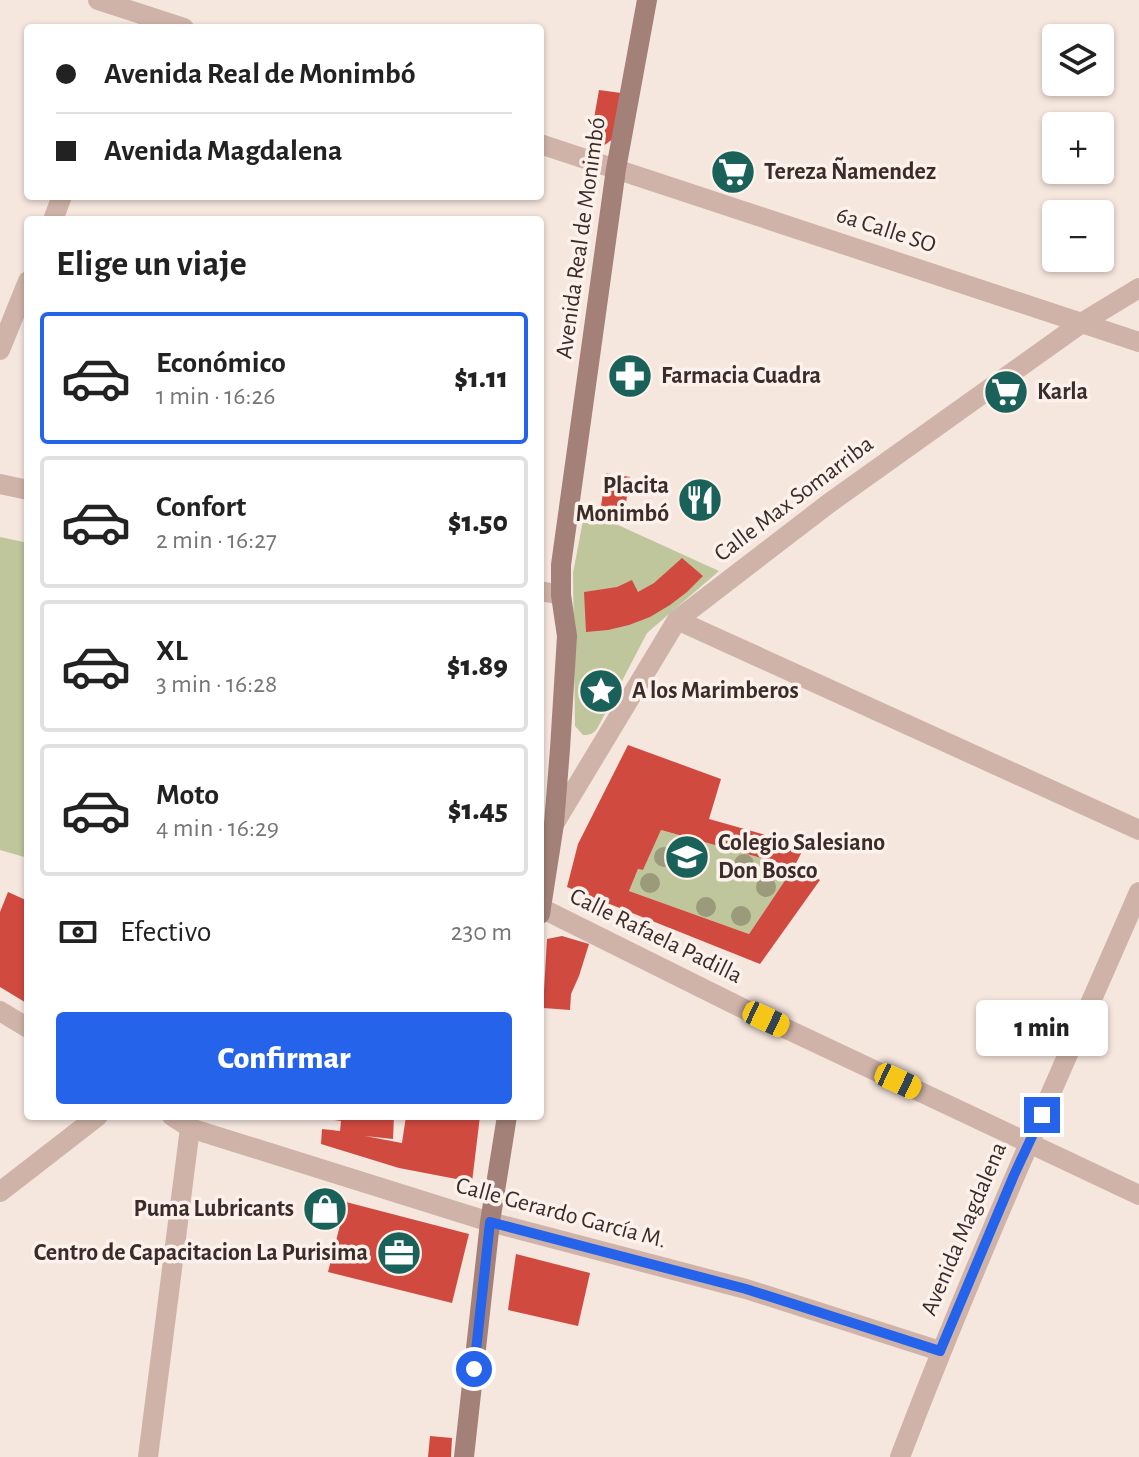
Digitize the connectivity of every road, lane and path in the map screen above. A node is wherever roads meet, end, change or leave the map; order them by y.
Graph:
1 (98, 0) edge
2 (647, 0) edge
3 (136, 14) edge
4 (170, 24) edge
5 (544, 145) edge
6 (616, 169) junction
7 (1139, 288) edge
8 (24, 291) edge
9 (1083, 322) junction
10 (1139, 342) edge
11 (0, 350) edge
12 (0, 484) edge
13 (24, 489) edge
14 (544, 592) edge
15 (561, 595) junction
16 (677, 620) junction
17 (554, 824) junction
18 (1139, 830) edge
19 (544, 886) edge
20 (1139, 892) edge
21 (544, 913) edge
22 (0, 1011) edge
23 (24, 1026) edge
24 (93, 1120) edge
25 (178, 1120) edge
26 (506, 1120) edge
27 (190, 1128) junction
28 (1030, 1142) junction
29 (0, 1192) edge
30 (1139, 1195) edge
31 (490, 1222) junction
32 (940, 1351) junction
33 (148, 1457) edge
34 (464, 1457) edge
35 (900, 1457) edge

1 - 3 street
2 - 6 street, Avenida Real de Monimbó
3 - 4 street
5 - 6 street, 6a Calle SO
6 - 9 street, 6a Calle SO
6 - 15 street, Avenida Real de Monimbó
7 - 9 street, Calle Max Somarriba
8 - 11 street
9 - 10 street, 6a Calle SO
9 - 16 street, Calle Max Somarriba
12 - 13 street
14 - 15 street
15 - 17 street, Avenida Real de Monimbó
16 - 17 street, Calle Max Somarriba
16 - 18 street
17 - 19 street, Avenida Real de Monimbó
20 - 28 street, Avenida Magdalena
21 - 28 street, Calle Rafaela Padilla
22 - 23 street
24 - 29 street
25 - 27 street, Calle Gerardo García M.
26 - 31 street
27 - 31 street, Calle Gerardo García M.
27 - 33 street
28 - 30 street, Calle Rafaela Padilla
28 - 32 street, Avenida Magdalena
31 - 32 street, Calle Gerardo García M.
31 - 34 street
32 - 35 street, Avenida Magdalena

